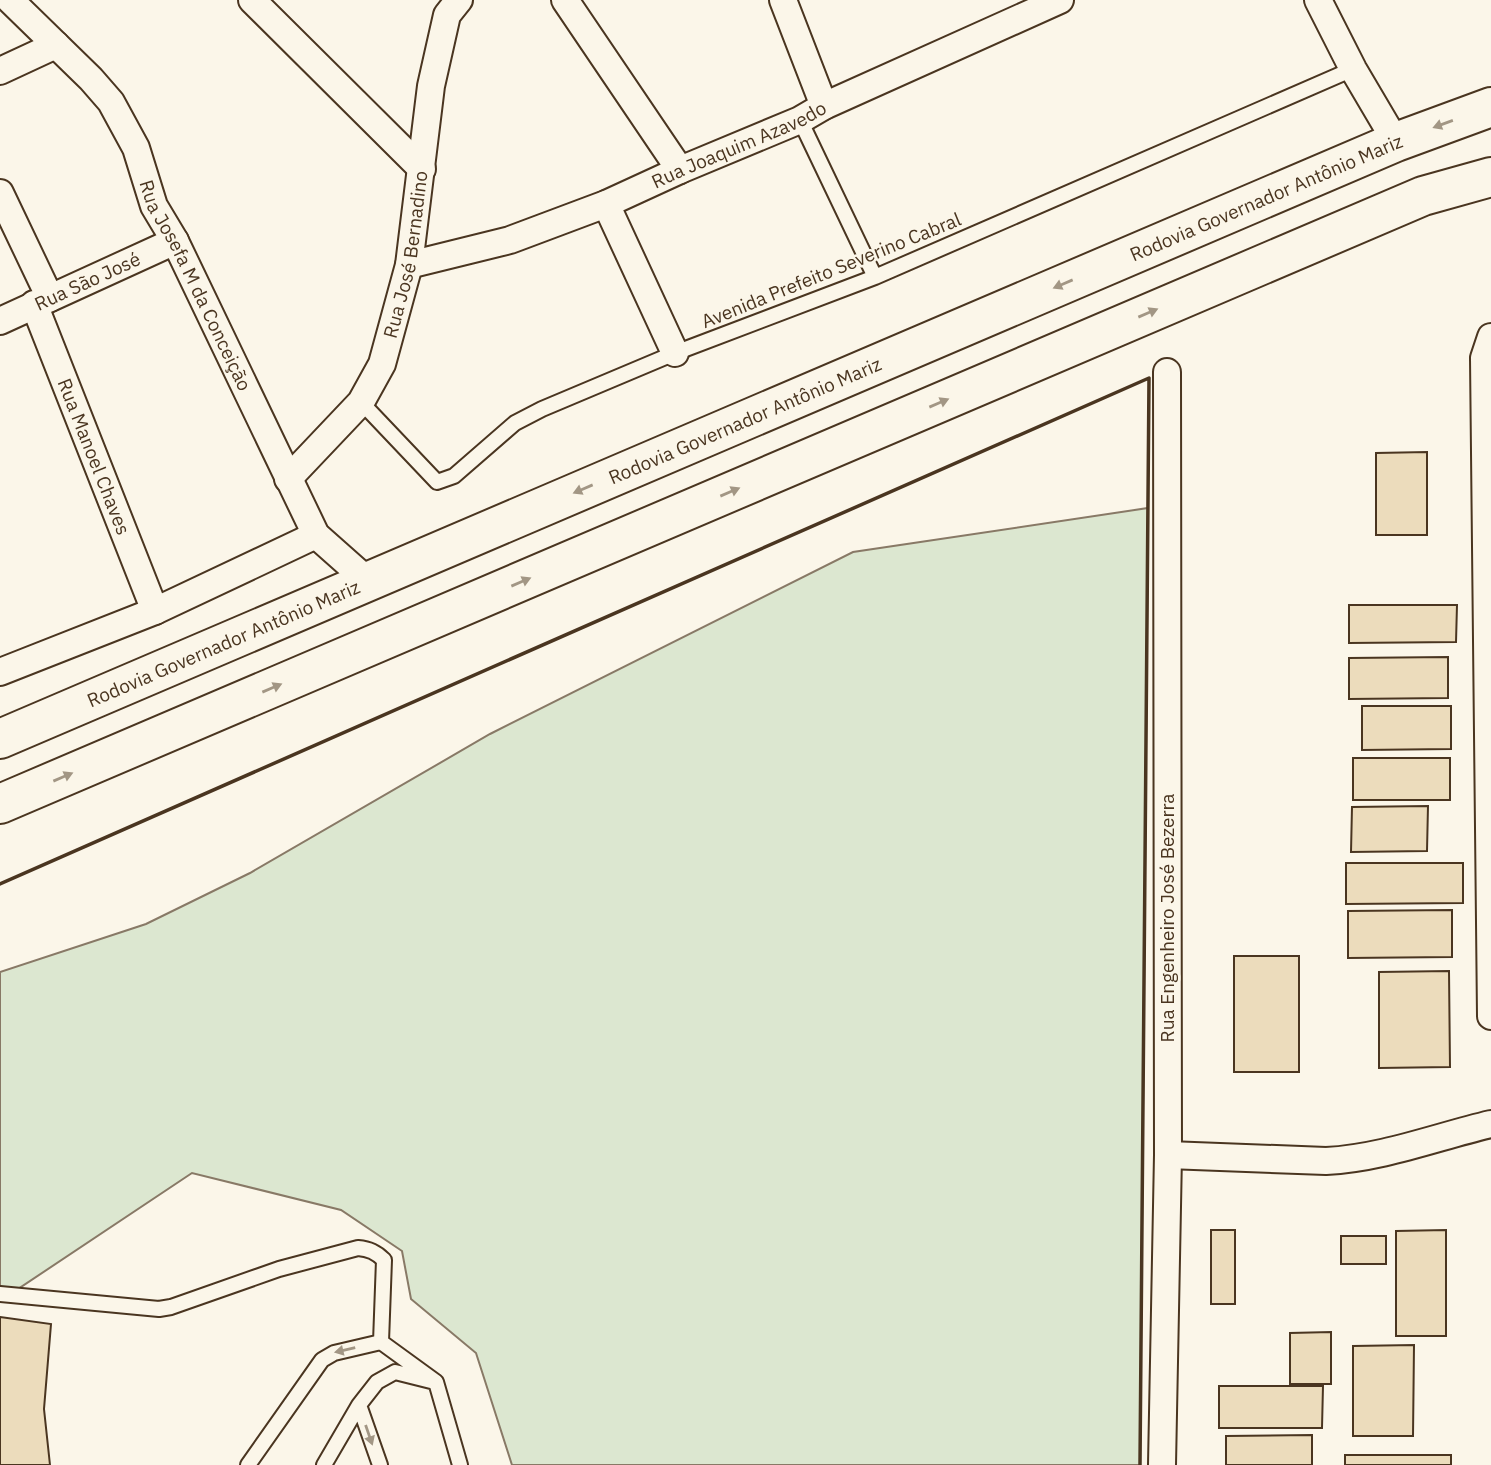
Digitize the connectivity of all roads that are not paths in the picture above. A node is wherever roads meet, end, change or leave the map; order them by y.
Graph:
1 (10, 0) edge
2 (252, 0) edge
3 (565, 0) edge
4 (783, 0) edge
5 (1060, 0) edge
6 (1318, 0) edge
7 (445, 5) edge
8 (56, 45) junction
9 (1353, 69) junction
10 (0, 71) edge
11 (824, 107) junction
12 (1491, 107) edge
13 (800, 120) junction
14 (1396, 142) junction
15 (422, 169) junction
16 (680, 170) junction
17 (1491, 177) edge
18 (0, 193) edge
19 (606, 204) junction
20 (175, 241) junction
21 (409, 265) junction
22 (875, 277) junction
23 (42, 301) junction
24 (0, 321) edge
25 (1487, 348) edge
26 (675, 353) junction
27 (1167, 372) dead end
28 (361, 402) junction
29 (288, 479) junction
30 (316, 535) junction
31 (369, 582) junction
32 (155, 611) junction
33 (0, 672) edge
34 (0, 738) edge
35 (0, 804) edge
36 (1491, 1016) edge
37 (1491, 1124) edge
38 (1168, 1156) junction
39 (0, 1294) edge
40 (381, 1342) junction
41 (436, 1382) junction
42 (359, 1405) junction
43 (248, 1465) edge
44 (324, 1465) edge
45 (380, 1465) edge
46 (460, 1465) edge
47 (1162, 1465) edge

1 - 8 street, Rua Josefa M da Conceição
2 - 15 street
3 - 16 street
4 - 11 street
5 - 11 street, Rua Joaquim Azavedo
6 - 9 street
7 - 15 street, Rua José Bernadino
8 - 10 street
8 - 20 street, Rua Josefa M da Conceição
9 - 14 street
9 - 22 lane, Avenida Prefeito Severino Cabral
11 - 13 street, Rua Joaquim Azavedo
12 -> 14 highway, Rodovia Governador Antônio Mariz
13 - 16 street, Rua Joaquim Azavedo
13 - 22 lane
14 -> 31 highway, Rodovia Governador Antônio Mariz
15 - 21 street, Rua José Bernadino
16 - 19 street, Rua Joaquim Azavedo
35 -> 17 highway
18 - 23 street, Rua Manoel Chaves
19 - 21 street, Rua Joaquim Azavedo
19 - 26 street
20 - 23 street, Rua São José
20 - 29 street, Rua Josefa M da Conceição
21 - 28 street, Rua José Bernadino
22 - 26 lane, Avenida Prefeito Severino Cabral
23 - 24 street, Rua São José
23 - 32 street, Rua Manoel Chaves
25 - 36 street
26 - 28 lane, Avenida Prefeito Severino Cabral
27 - 38 street, Rua Engenheiro José Bezerra
28 - 29 street, Rua José Bernadino
29 - 30 street, Rua Josefa M da Conceição
30 - 31 street, Rua Josefa M da Conceição
30 - 32 street
31 - 34 highway, Rodovia Governador Antônio Mariz
32 - 33 street
37 - 38 street
38 - 47 street, Rua Engenheiro José Bezerra
39 - 40 lane
40 - 41 lane
40 -> 43 lane
41 - 42 lane
41 - 46 lane
42 - 44 lane
42 -> 45 lane

